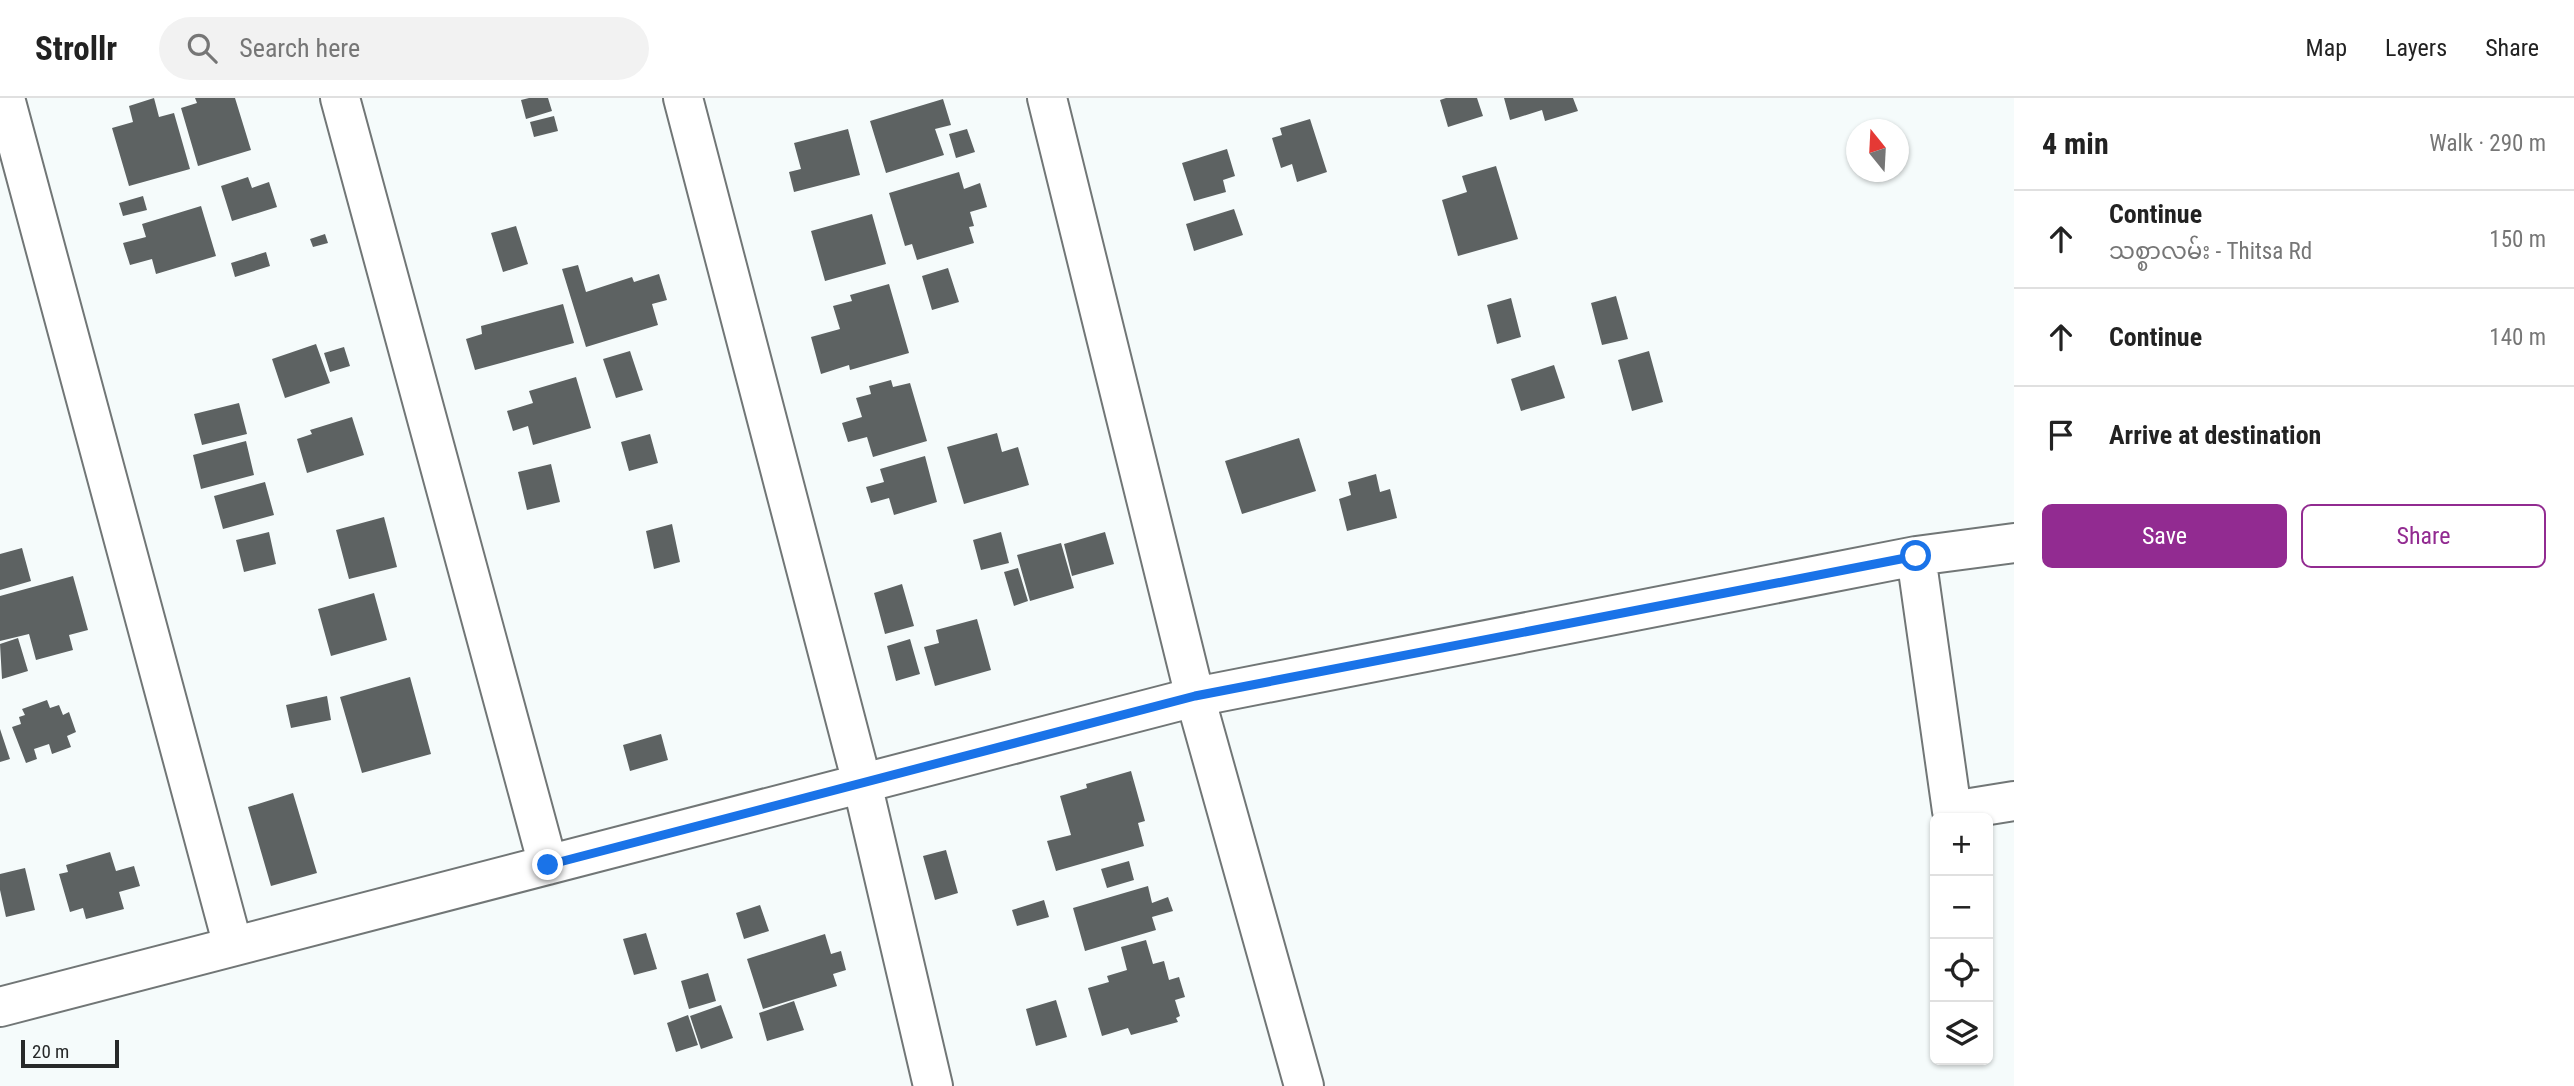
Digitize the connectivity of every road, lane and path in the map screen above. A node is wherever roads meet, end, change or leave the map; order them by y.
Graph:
1 (5, 98) edge
2 (340, 98) edge
3 (683, 98) edge
4 (1047, 98) edge
5 (2014, 543) edge
6 (1916, 556) junction
7 (1195, 696) junction
8 (862, 783) junction
9 (2014, 801) edge
10 (548, 865) junction
11 (233, 946) junction
12 (0, 1007) edge
13 (933, 1086) edge
14 (1304, 1086) edge

1 - 11 street
2 - 10 street
3 - 8 street
4 - 7 street
5 - 6 street
6 - 7 street
6 - 9 street
7 - 8 street
7 - 14 street
8 - 10 street
8 - 13 street
10 - 11 street
11 - 12 street

